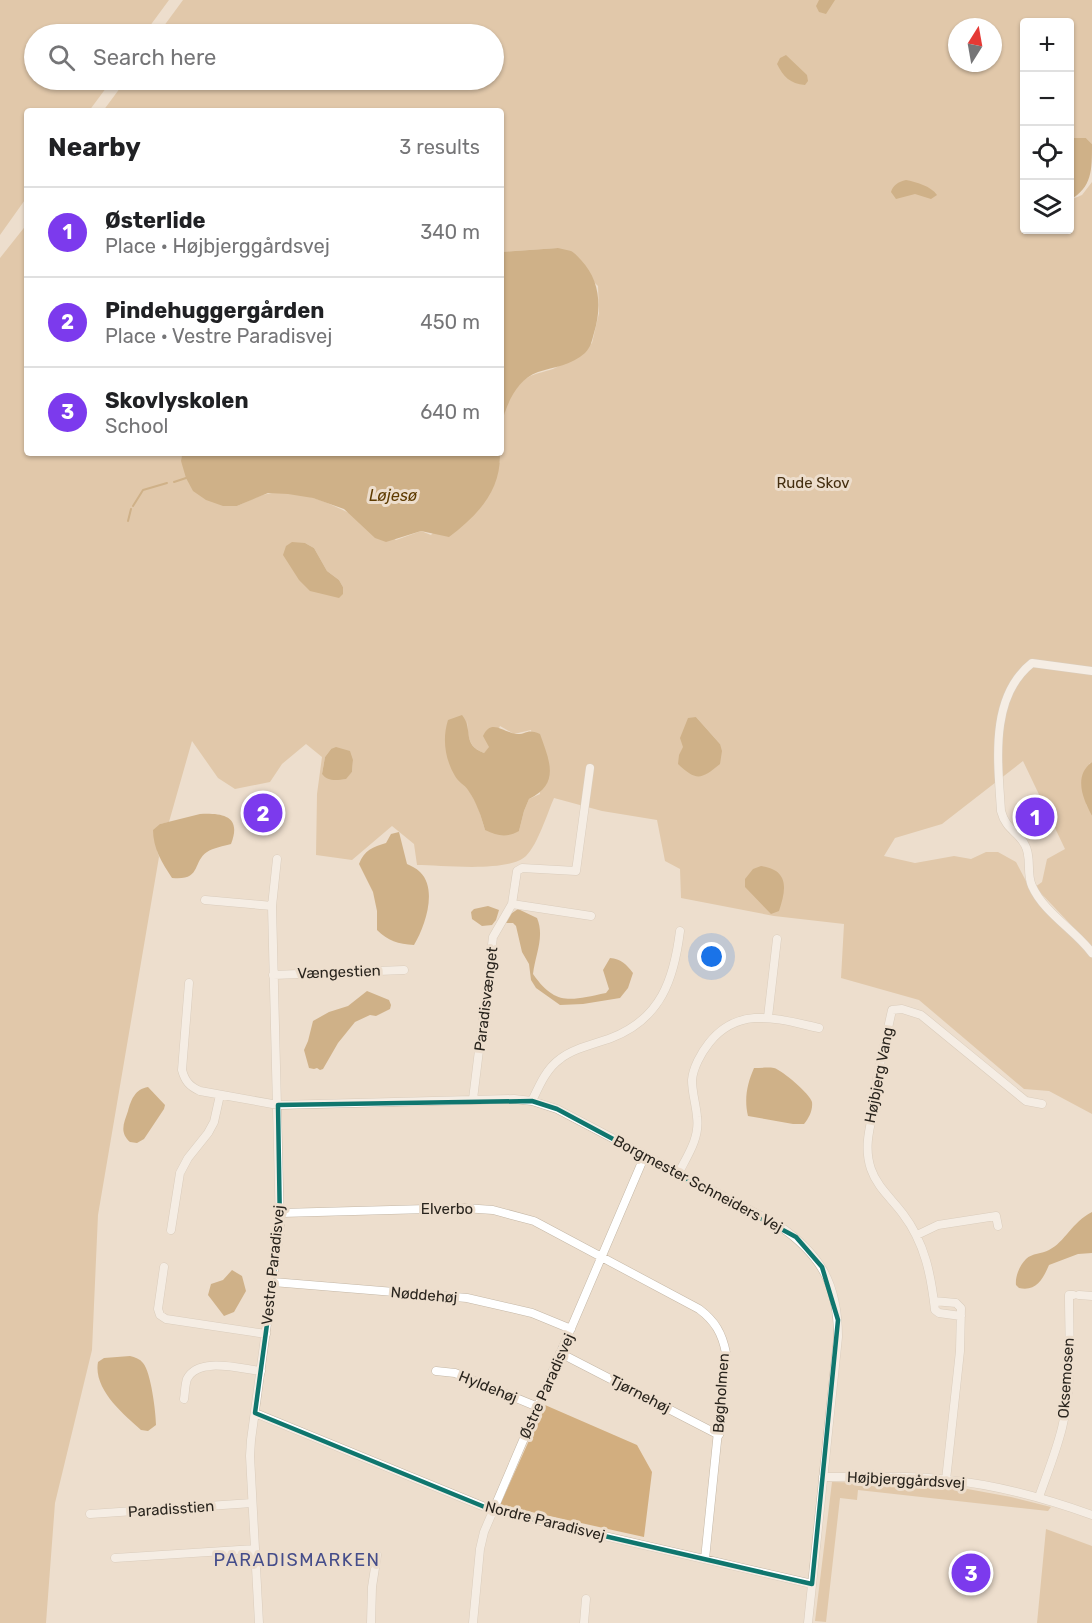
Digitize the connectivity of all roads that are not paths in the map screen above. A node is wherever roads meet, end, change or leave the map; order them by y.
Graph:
1 (1092, 671) edge
2 (590, 768) dead end
3 (277, 859) dead end
4 (205, 900) dead end
5 (512, 904) junction
6 (272, 906) junction
7 (591, 916) dead end
8 (680, 931) dead end
9 (777, 939) dead end
10 (1092, 953) edge
11 (404, 970) dead end
12 (273, 975) junction
13 (189, 982) dead end
14 (768, 1017) junction
15 (819, 1028) dead end
16 (220, 1095) junction
17 (473, 1100) junction
18 (532, 1101) junction
19 (1042, 1104) dead end
20 (278, 1105) junction
21 (645, 1155) junction
22 (679, 1172) junction
23 (281, 1213) junction
24 (998, 1226) dead end
25 (171, 1230) dead end
26 (917, 1235) junction
27 (602, 1257) junction
28 (164, 1267) dead end
29 (273, 1282) junction
30 (1092, 1296) edge
31 (572, 1329) junction
32 (266, 1334) junction
33 (560, 1353) junction
34 (261, 1371) junction
35 (436, 1371) dead end
36 (184, 1399) dead end
37 (538, 1407) junction
38 (255, 1413) junction
39 (719, 1435) junction
40 (823, 1477) junction
41 (946, 1480) junction
42 (1039, 1497) junction
43 (252, 1503) junction
44 (492, 1510) junction
45 (90, 1514) dead end
46 (1092, 1515) edge
47 (255, 1549) junction
48 (377, 1554) dead end
49 (115, 1558) dead end
50 (705, 1559) junction
51 (812, 1584) junction
52 (586, 1599) dead end
53 (259, 1623) edge
54 (371, 1623) edge
55 (473, 1623) edge
56 (584, 1623) edge
57 (808, 1623) edge

1 - 10 street
2 - 5 street, Paradisvænget
3 - 6 street, Vestre Paradisvej
4 - 6 street
5 - 7 street
5 - 17 street, Paradisvænget
6 - 12 street, Vestre Paradisvej
8 - 18 street
9 - 14 street
11 - 12 street, Vængestien
12 - 20 street, Vestre Paradisvej
13 - 16 street, Borgmester Schneiders Vej
14 - 15 street
14 - 22 street
16 - 20 street, Borgmester Schneiders Vej
16 - 25 street
17 - 18 street, Borgmester Schneiders Vej
17 - 20 street, Borgmester Schneiders Vej
18 - 21 street, Borgmester Schneiders Vej
19 - 26 street, Højbjerg Vang
20 - 23 street, Vestre Paradisvej
21 - 22 street, Borgmester Schneiders Vej
21 - 27 street, Østre Paradisvej
22 - 40 street, Borgmester Schneiders Vej
23 - 27 street, Elverbo
23 - 29 street, Vestre Paradisvej
24 - 26 street
26 - 41 street, Højbjerg Vang
27 - 31 street, Østre Paradisvej
27 - 39 street, Bøgholmen
28 - 32 street
29 - 31 street, Nøddehøj
29 - 32 street, Vestre Paradisvej
30 - 42 street, Oksemosen
31 - 33 street, Østre Paradisvej
32 - 34 street, Vestre Paradisvej
33 - 37 street, Østre Paradisvej
33 - 39 street, Tjørnehøj
34 - 36 street
34 - 38 street, Vestre Paradisvej
35 - 37 street, Hyldehøj
37 - 44 street, Østre Paradisvej
38 - 43 street, Vestre Paradisvej
38 - 44 street, Nordre Paradisvej
39 - 50 street, Bøgholmen
40 - 41 street, Højbjerggårdsvej
40 - 51 street, Borgmester Schneiders Vej
41 - 42 street, Højbjerggårdsvej
42 - 46 street, Højbjerggårdsvej
43 - 45 street, Paradisstien
43 - 47 street, Vestre Paradisvej
44 - 50 street, Nordre Paradisvej
44 - 55 street, Østre Paradisvej
47 - 49 street
47 - 53 street, Vestre Paradisvej
48 - 54 street
50 - 51 street, Nordre Paradisvej
51 - 57 street, Borgmester Schneiders Vej
52 - 56 street

